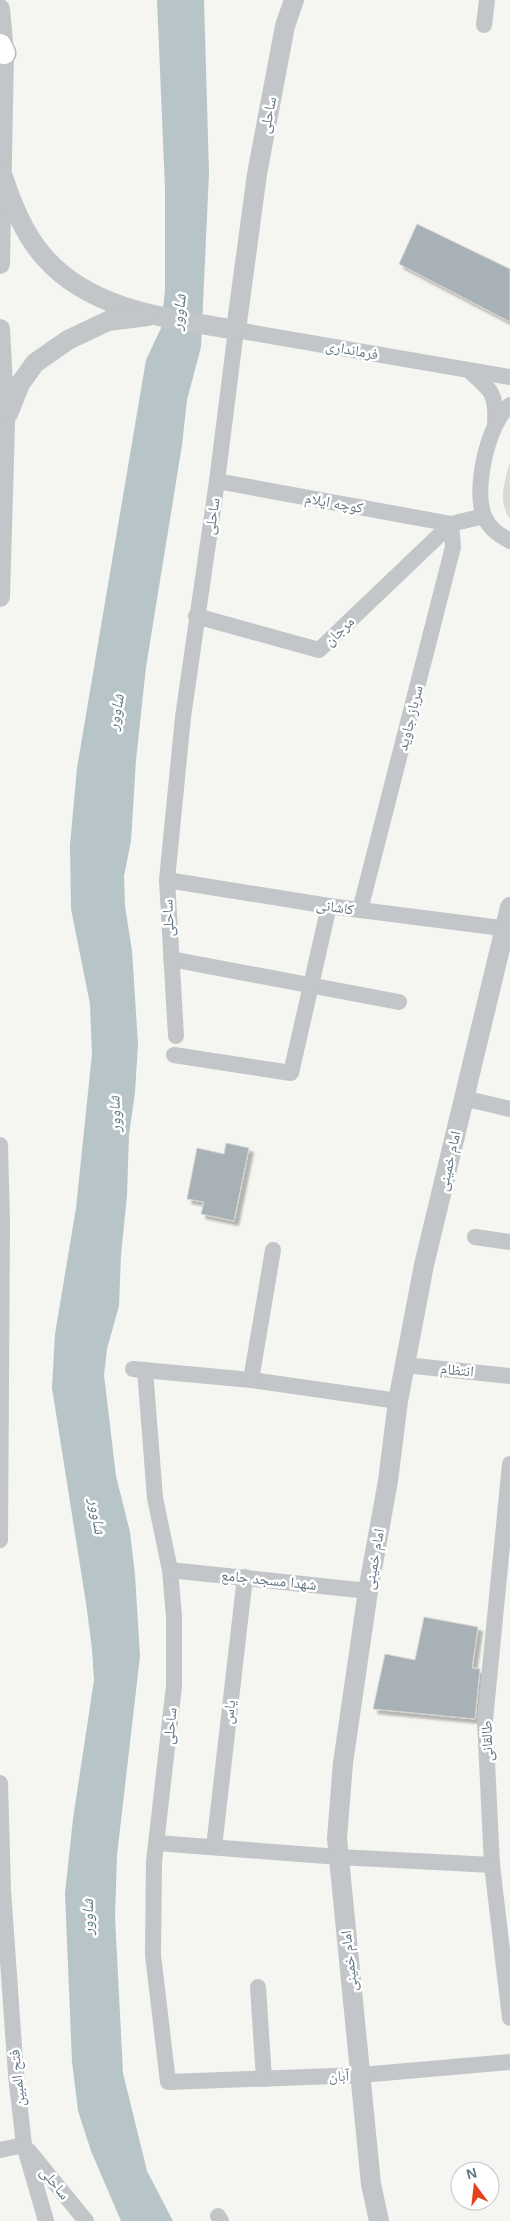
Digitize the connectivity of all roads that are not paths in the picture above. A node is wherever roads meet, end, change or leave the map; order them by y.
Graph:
1 (1, 0) edge
2 (294, 0) edge
3 (487, 0) edge
4 (0, 5) edge
5 (0, 9) edge
6 (484, 25) dead end
7 (2, 49) edge
8 (2, 174) junction
9 (0, 264) edge
10 (150, 316) junction
11 (0, 329) edge
12 (229, 329) junction
13 (468, 370) junction
14 (510, 377) edge
15 (510, 405) edge
16 (5, 423) junction
17 (494, 428) junction
18 (217, 481) junction
19 (484, 516) junction
20 (451, 524) junction
21 (510, 541) edge
22 (0, 597) edge
23 (196, 616) junction
24 (167, 880) junction
25 (329, 906) junction
26 (510, 906) edge
27 (360, 910) junction
28 (507, 929) edge
29 (171, 958) junction
30 (311, 985) junction
31 (399, 1002) dead end
32 (176, 1036) dead end
33 (174, 1054) dead end
34 (464, 1098) junction
35 (510, 1109) edge
36 (0, 1145) edge
37 (475, 1237) dead end
38 (510, 1242) edge
39 (273, 1250) dead end
40 (405, 1365) junction
41 (510, 1376) edge
42 (251, 1380) junction
43 (398, 1401) junction
44 (510, 1464) edge
45 (0, 1534) edge
46 (0, 1540) edge
47 (170, 1570) junction
48 (245, 1577) junction
49 (368, 1591) junction
50 (0, 1783) edge
51 (157, 1843) junction
52 (214, 1847) junction
53 (339, 1857) junction
54 (1, 1859) edge
55 (492, 1865) junction
56 (258, 1987) dead end
57 (510, 2018) edge
58 (7, 2055) edge
59 (510, 2062) edge
60 (361, 2075) junction
61 (264, 2079) junction
62 (168, 2082) joint
63 (24, 2145) junction
64 (0, 2150) edge
65 (46, 2221) edge
66 (86, 2221) edge
67 (379, 2221) edge

1 - 4 street
2 - 12 street, ساحلی
3 - 6 street
5 - 7 street
7 - 8 street
8 - 9 street
8 - 10 street
10 - 12 street
10 - 16 street
11 - 16 street
12 - 13 street, فرمانداری
12 - 18 street, ساحلی
13 - 14 street, فرمانداری
13 - 17 street
15 - 17 street
16 - 22 street
17 - 19 street
18 - 20 street, کوچه ایلام
18 - 23 street, ساحلی
19 - 20 street
19 - 21 street
20 - 23 street, مرجان
20 - 27 street, سرباز جاوید
23 - 24 street, ساحلی
24 - 25 street, کاشانی
24 - 29 street, ساحلی
25 - 27 street, کاشانی
25 - 30 street
26 - 28 street, امام خمینی
27 - 28 street, کاشانی
28 - 34 street, امام خمینی
29 - 30 street
29 - 32 street, ساحلی
30 - 31 street
30 - 33 street
34 - 35 street
34 - 40 street, امام خمینی
36 - 45 street
37 - 38 street
39 - 42 street
40 - 41 street, انتظام
40 - 43 street, امام خمینی
42 - 43 street
42 - 47 street, ساحلی
43 - 49 street, امام خمینی
44 - 55 street, طالقانی
45 - 46 street
47 - 48 street, شهدا مسجد جامع
47 - 51 street, ساحلی
48 - 49 street, شهدا مسجد جامع
48 - 52 street, یاس
49 - 53 street, امام خمینی
50 - 54 street, فتح المبین
51 - 52 street
51 - 62 street, ساحلی
52 - 53 street
53 - 55 street
53 - 60 street, امام خمینی
54 - 58 street, فتح المبین
55 - 57 street, طالقانی
56 - 61 street
58 - 63 street, فتح المبین
59 - 60 street, آبان
60 - 61 street, آبان
60 - 67 street, امام خمینی
61 - 62 street, آبان
63 - 64 street
63 - 65 street, فتح المبین
63 - 66 street, ساحلی

